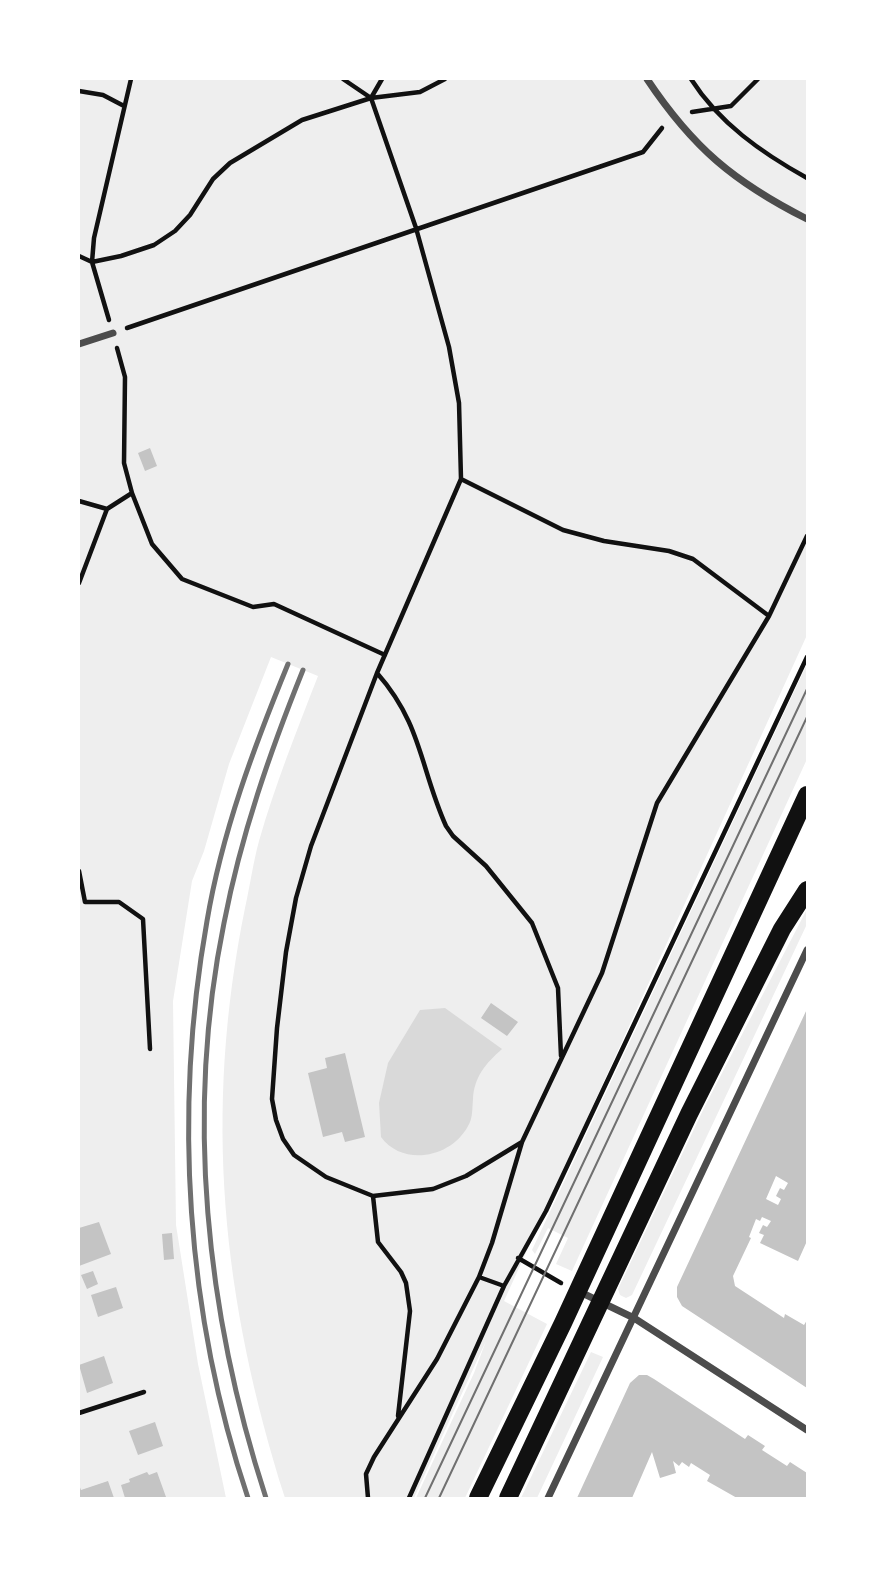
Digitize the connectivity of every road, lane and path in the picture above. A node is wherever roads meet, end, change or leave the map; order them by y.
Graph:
1 (131, 79) edge
2 (382, 79) edge
3 (445, 79) edge
4 (647, 79) edge
5 (691, 79) edge
6 (758, 79) edge
7 (347, 80) edge
8 (79, 91) edge
9 (372, 97) junction
10 (125, 106) junction
11 (714, 109) junction
12 (671, 115) junction
13 (807, 178) edge
14 (807, 219) edge
15 (416, 228) junction
16 (79, 256) edge
17 (92, 262) junction
18 (113, 333) junction
19 (79, 344) edge
20 (461, 479) junction
21 (132, 493) junction
22 (79, 501) edge
23 (107, 509) junction
24 (807, 536) edge
25 (79, 583) edge
26 (769, 616) junction
27 (385, 654) junction
28 (807, 657) edge
29 (377, 673) junction
30 (807, 795) edge
31 (79, 871) edge
32 (807, 890) edge
33 (807, 950) edge
34 (150, 1049) dead end
35 (561, 1056) junction
36 (523, 1142) junction
37 (373, 1196) junction
38 (518, 1258) junction
39 (479, 1276) junction
40 (559, 1282) dead end
41 (503, 1286) junction
42 (577, 1290) junction
43 (600, 1301) junction
44 (634, 1318) junction
45 (144, 1391) dead end
46 (79, 1413) edge
47 (398, 1420) junction
48 (807, 1430) edge
49 (369, 1498) edge
50 (409, 1498) edge
51 (478, 1498) edge
52 (508, 1498) edge
53 (548, 1498) edge

1 - 10 path
2 - 9 path
3 - 9 path
4 - 12 street
5 - 11 path
6 - 11 path
7 - 9 path
8 - 10 path
9 - 15 path
9 - 17 path
10 - 17 path
11 - 12 path
11 - 13 path
12 - 14 street
12 - 15 path
15 - 18 path
15 - 20 path
16 - 17 path
17 - 18 path
18 - 19 street
18 - 21 path
20 - 26 path
20 - 27 path
21 - 23 path
21 - 27 path
22 - 23 path
23 - 25 path
24 - 26 path
26 - 35 path
27 - 29 path
28 - 38 path
29 - 35 path
29 - 37 path
30 - 42 main road
31 - 34 path
32 - 43 main road
33 - 44 street
35 - 36 path
36 - 37 path
36 - 39 path
37 - 47 path
38 - 40 path
38 - 41 path
39 - 41 path
39 - 47 path
41 - 50 path
42 - 43 street
42 - 51 main road
43 - 44 street
43 - 52 main road
44 - 48 street
44 - 53 street
45 - 46 path
47 - 49 path

